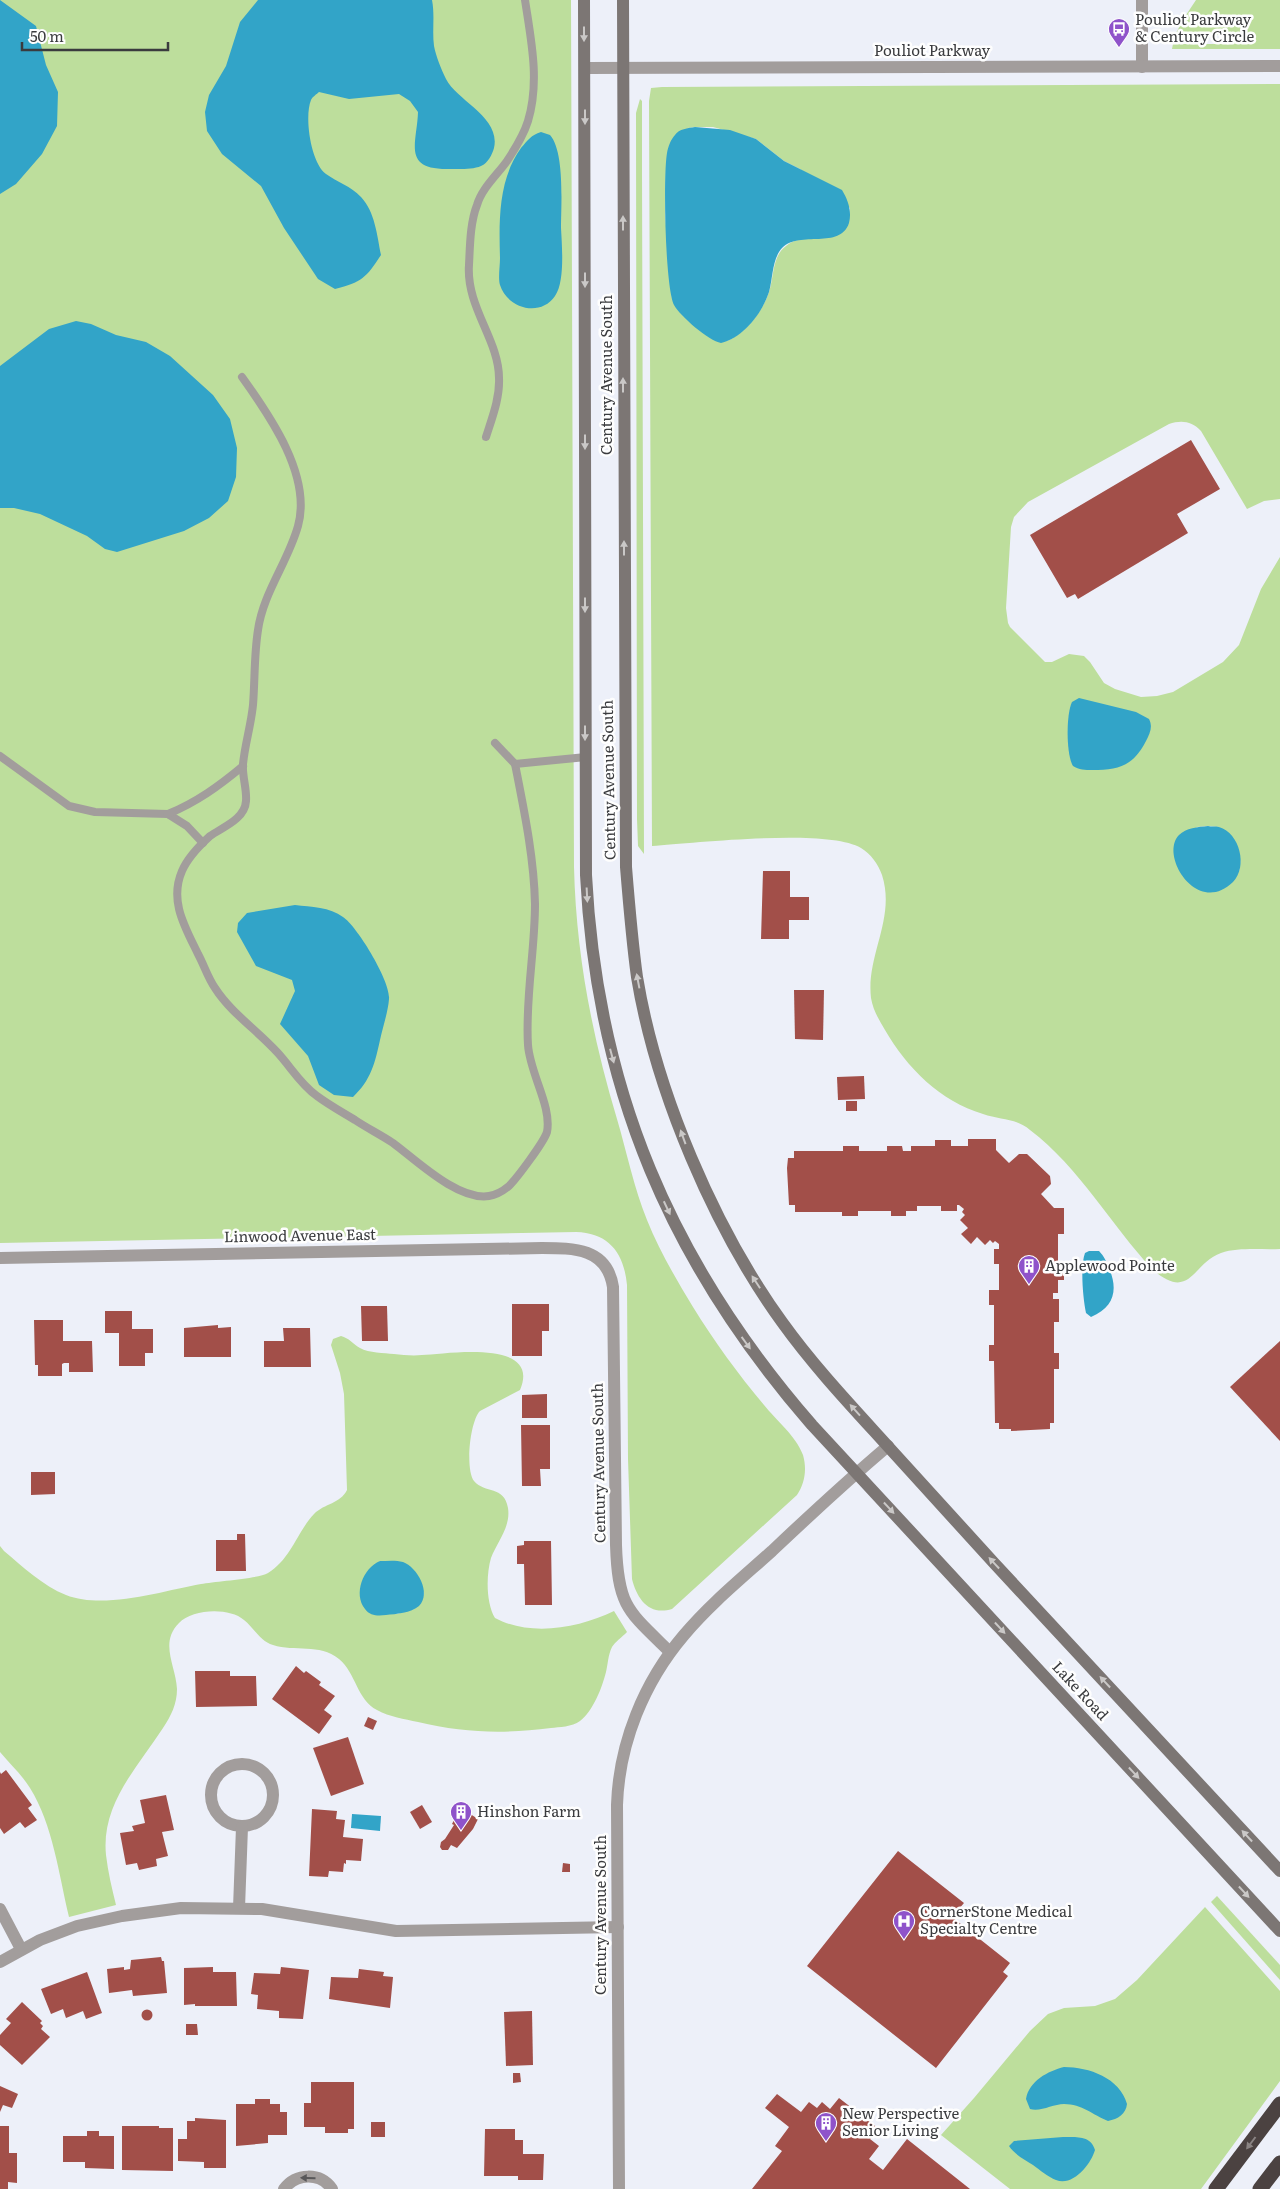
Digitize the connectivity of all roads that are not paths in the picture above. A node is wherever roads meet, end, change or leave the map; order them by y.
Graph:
1 (525, 0) edge
2 (584, 0) edge
3 (622, 0) edge
4 (1142, 0) edge
5 (1280, 66) edge
6 (1142, 67) junction
7 (585, 68) junction
8 (622, 68) junction
9 (242, 377) dead end
10 (486, 437) dead end
11 (495, 743) dead end
12 (0, 756) edge
13 (586, 757) junction
14 (515, 764) junction
15 (242, 766) junction
16 (168, 814) junction
17 (203, 843) junction
18 (0, 1258) edge
19 (598, 1259) joint
20 (888, 1446) junction
21 (856, 1473) junction
22 (670, 1652) junction
23 (242, 1826) junction
24 (1280, 1871) edge
25 (239, 1908) junction
26 (0, 1909) edge
27 (618, 1927) junction
28 (1280, 1931) edge
29 (21, 1949) junction
30 (0, 1962) edge
31 (1280, 2104) edge
32 (1280, 2163) edge
33 (1275, 2172) edge
34 (284, 2189) edge
35 (332, 2189) edge
36 (620, 2189) edge
37 (1216, 2189) edge
38 (1260, 2189) edge

1 - 10 lane
2 -> 7 main road, Century Avenue South
3 - 8 main road, Century Avenue South
4 - 6 street
5 - 6 street, Pouliot Parkway
6 - 8 street, Pouliot Parkway
7 - 8 street, Pouliot Parkway
7 -> 13 main road, Century Avenue South
20 -> 8 main road, Century Avenue South
9 - 15 lane
11 - 14 lane
12 - 16 lane
13 - 14 lane
13 -> 21 main road, Century Avenue South
14 - 17 lane
15 - 16 lane
15 - 17 lane
16 - 17 lane
18 - 19 street, Linwood Avenue East
19 - 22 street, Century Avenue South
20 - 21 street, Century Avenue South
24 -> 20 main road, Lake Road
21 - 22 street, Century Avenue South
21 -> 28 main road, Lake Road
22 - 27 street, Century Avenue South
23 - 23 street
23 - 25 street
25 - 27 street
25 - 29 street
26 - 29 street
27 - 36 street, Century Avenue South
29 - 30 street
31 -> 37 highway
32 - 33 highway
33 - 38 highway
35 -> 34 street

